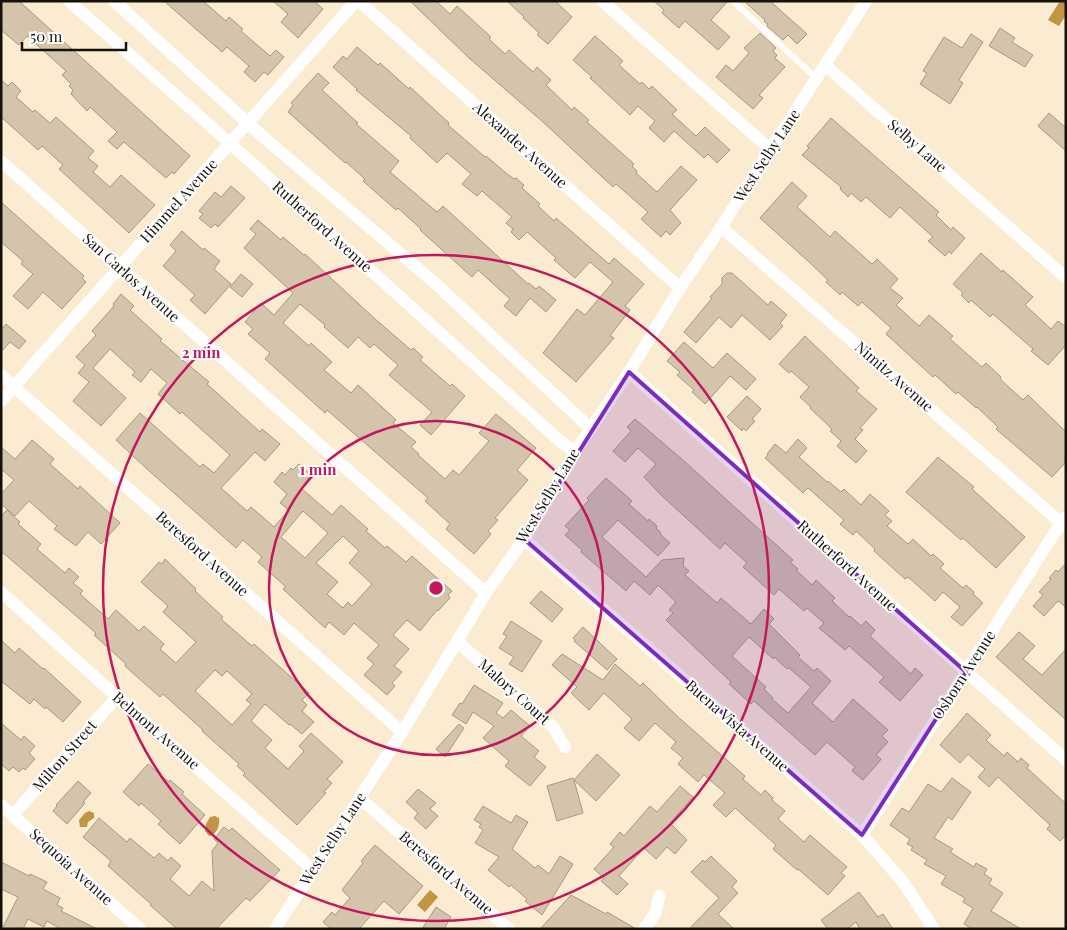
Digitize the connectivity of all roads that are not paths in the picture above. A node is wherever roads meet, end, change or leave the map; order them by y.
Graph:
1 (69, 1) edge
2 (114, 1) edge
3 (358, 1) edge
4 (602, 1) edge
5 (733, 1) edge
6 (866, 1) edge
7 (825, 66) junction
8 (816, 78) junction
9 (248, 123) junction
10 (230, 144) junction
11 (771, 150) junction
12 (1, 161) edge
13 (722, 227) junction
14 (119, 267) junction
15 (1066, 278) edge
16 (680, 288) junction
17 (629, 372) junction
18 (1, 375) edge
19 (14, 386) junction
20 (1, 401) edge
21 (590, 428) junction
22 (575, 452) junction
23 (1064, 522) edge
24 (524, 539) junction
25 (1, 592) edge
26 (486, 593) junction
27 (457, 641) junction
28 (966, 672) junction
29 (118, 697) junction
30 (402, 732) junction
31 (565, 747) dead end
32 (1066, 760) edge
33 (360, 798) junction
34 (1, 805) edge
35 (13, 816) junction
36 (862, 835) junction
37 (312, 869) junction
38 (659, 896) dead end
39 (140, 929) edge
40 (275, 929) edge
41 (509, 929) edge
42 (644, 929) edge
43 (934, 929) edge

1 - 10 street, Rutherford Avenue
2 - 9 street, Rutherford Avenue
3 - 9 street, Himmel Avenue
3 - 16 street, Alexander Avenue
4 - 11 street
5 - 8 lane
6 - 7 street
7 - 8 street, West Selby Lane
7 - 15 street, Selby Lane
8 - 11 street, West Selby Lane
9 - 10 street, Himmel Avenue
9 - 21 street, Rutherford Avenue
10 - 14 street, Himmel Avenue
10 - 22 street, Rutherford Avenue
11 - 13 street, West Selby Lane
12 - 14 street, San Carlos Avenue
13 - 16 street, West Selby Lane
13 - 23 street, Nimitz Avenue
14 - 19 street, Himmel Avenue
14 - 26 street, San Carlos Avenue
16 - 17 street, West Selby Lane
17 - 21 street, West Selby Lane
17 - 28 street, Rutherford Avenue
18 - 19 street, Beresford Avenue
19 - 20 street, Himmel Avenue
19 - 30 street, Beresford Avenue
21 - 22 street, West Selby Lane
22 - 24 street, West Selby Lane
23 - 28 street, Osborn Avenue
24 - 26 street, West Selby Lane
24 - 36 street, Buena Vista Avenue
25 - 29 street, Belmont Avenue
26 - 27 street, West Selby Lane
27 - 30 street, West Selby Lane
27 - 31 street, Malory Court
28 - 32 street, Rutherford Avenue
28 - 36 street, Osborn Avenue
29 - 35 street, Milton Street
29 - 37 street, Belmont Avenue
30 - 33 street, West Selby Lane
33 - 37 street, West Selby Lane
33 - 41 street, Beresford Avenue
34 - 35 street, Sequoia Avenue
35 - 39 street, Sequoia Avenue
36 - 43 street, Buena Vista Avenue
37 - 40 street, West Selby Lane
38 - 42 street

